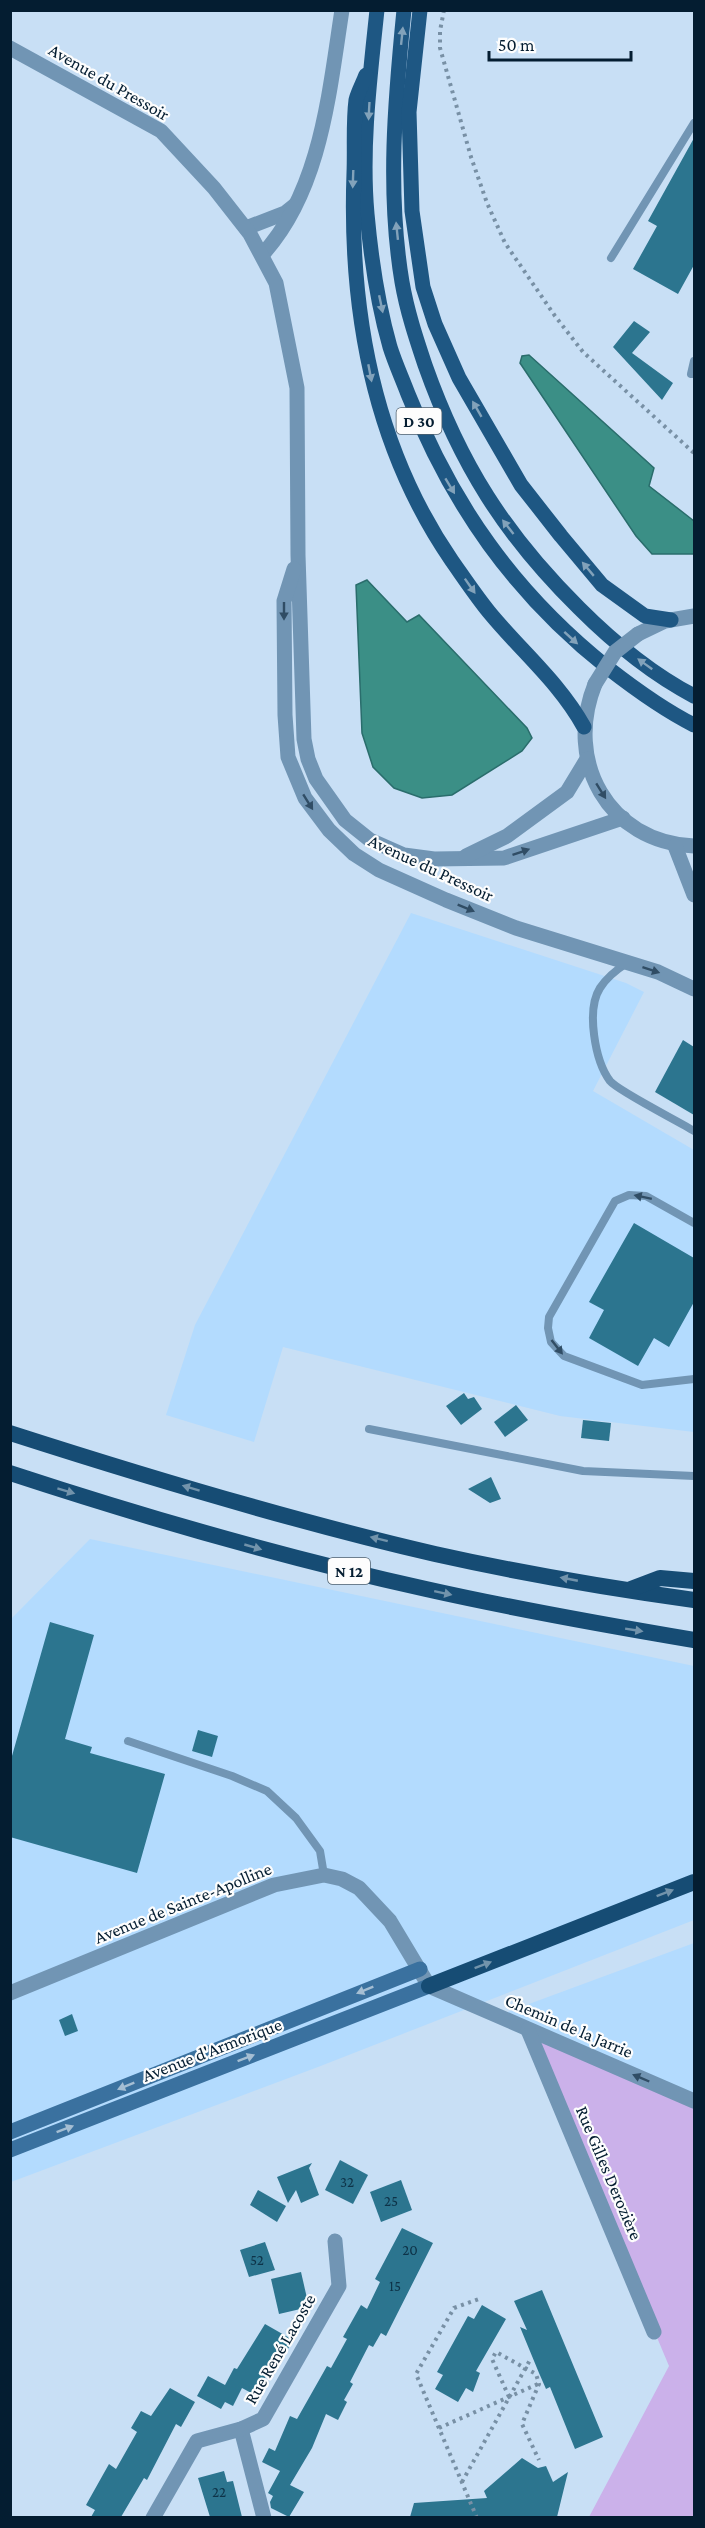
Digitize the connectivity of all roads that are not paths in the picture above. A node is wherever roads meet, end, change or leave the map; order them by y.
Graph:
1 (342, 10) edge
2 (377, 10) edge
3 (404, 10) edge
4 (420, 10) edge
5 (10, 48) edge
6 (372, 61) junction
7 (694, 123) edge
8 (295, 205) junction
9 (246, 228) junction
10 (262, 255) junction
11 (611, 258) dead end
12 (694, 361) edge
13 (691, 374) dead end
14 (298, 555) junction
15 (694, 616) edge
16 (671, 620) junction
17 (694, 696) edge
18 (694, 725) edge
19 (584, 727) junction
20 (587, 759) junction
21 (623, 818) junction
22 (675, 846) junction
23 (694, 846) edge
24 (464, 858) junction
25 (694, 895) edge
26 (628, 963) junction
27 (694, 989) edge
28 (694, 1131) edge
29 (694, 1223) edge
30 (694, 1379) edge
31 (369, 1429) dead end
32 (10, 1433) edge
33 (10, 1473) edge
34 (694, 1476) edge
35 (694, 1581) edge
36 (627, 1590) junction
37 (694, 1600) edge
38 (694, 1640) edge
39 (128, 1741) dead end
40 (324, 1875) junction
41 (694, 1882) edge
42 (420, 1969) junction
43 (429, 1986) junction
44 (10, 1994) edge
45 (528, 2030) junction
46 (694, 2101) edge
47 (10, 2133) edge
48 (10, 2151) edge
49 (334, 2241) dead end
50 (654, 2332) dead end
51 (241, 2429) junction
52 (153, 2517) edge
53 (264, 2517) edge

1 - 8 street
2 - 6 main road, D 30
17 -> 3 main road, D 30
16 -> 4 main road
5 - 9 street, Avenue du Pressoir
6 -> 18 main road, D 30
6 -> 19 main road
7 - 11 lane
8 - 9 street
8 - 10 street
9 - 10 street, Avenue du Pressoir
10 - 14 street, Avenue du Pressoir
12 - 13 lane
14 - 24 street, Avenue du Pressoir
14 -> 26 street, Avenue du Pressoir
15 - 16 street
16 - 19 street, bridge
19 - 20 street
20 -> 21 street
20 - 24 street
21 - 22 street
24 -> 21 street, Avenue du Pressoir
22 - 23 street
22 - 25 street
26 -> 27 street, Avenue du Pressoir
26 - 28 lane
29 -> 30 lane
31 - 34 lane
36 -> 32 highway, N 12
33 -> 38 highway, N 12
35 - 36 highway
36 - 37 highway, N 12
39 - 40 lane
40 - 42 street, Avenue de Sainte-Apolline
40 - 44 street, Avenue de Sainte-Apolline
43 -> 41 highway
42 - 43 street, Avenue de Sainte-Apolline
42 -> 47 main road, Avenue d'Armorique
43 - 45 street, Chemin de la Jarrie
48 -> 43 main road, Avenue d'Armorique
46 -> 45 street, Chemin de la Jarrie
45 - 50 street, Rue Gilles Derozière
49 - 51 street, Rue René Lacoste
51 - 52 street, Rue René Lacoste
51 - 53 street

